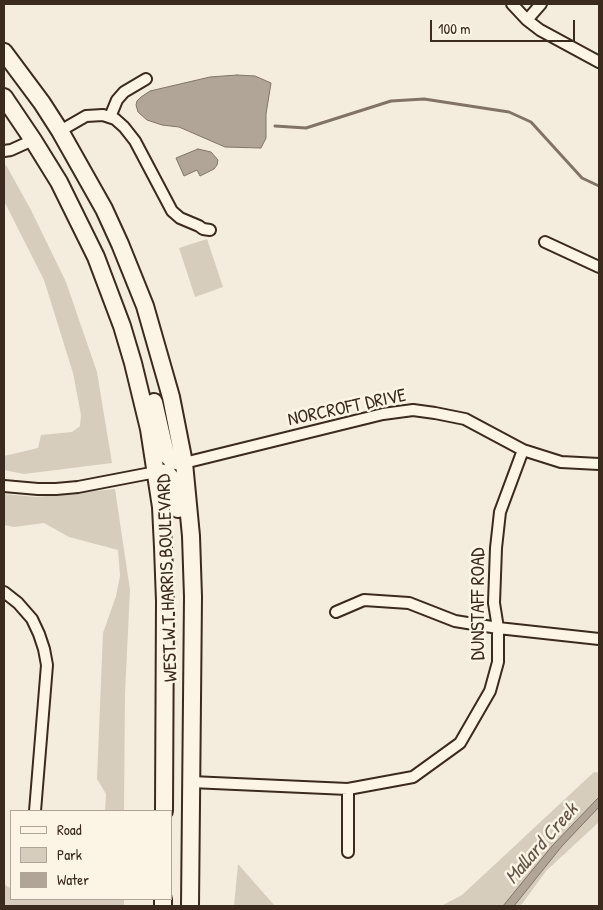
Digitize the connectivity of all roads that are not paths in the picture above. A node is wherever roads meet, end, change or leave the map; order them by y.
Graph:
1 (512, 4) edge
2 (541, 4) edge
3 (527, 20) junction
4 (4, 52) edge
5 (599, 62) edge
6 (142, 79) dead end
7 (4, 96) edge
8 (110, 117) junction
9 (60, 131) junction
10 (33, 140) junction
11 (4, 151) edge
12 (210, 227) dead end
13 (545, 242) dead end
14 (599, 267) edge
15 (122, 326) junction
16 (523, 450) junction
17 (184, 464) junction
18 (599, 464) edge
19 (156, 472) junction
20 (4, 486) edge
21 (192, 577) junction
22 (4, 592) edge
23 (336, 612) dead end
24 (498, 628) junction
25 (599, 639) edge
26 (191, 782) junction
27 (348, 789) junction
28 (35, 810) edge
29 (164, 810) edge
30 (348, 852) dead end
31 (190, 906) edge

1 - 3 street
2 - 3 street
3 - 5 street
4 - 9 main road, WEST W T HARRIS BOULEVARD
6 - 8 street
7 - 10 main road, WEST W T HARRIS BOULEVARD
8 - 9 street
8 - 12 street
9 - 17 main road, WEST W T HARRIS BOULEVARD
10 - 11 street
10 - 15 main road, WEST W T HARRIS BOULEVARD
13 - 14 street
15 - 17 main road
15 - 19 main road, WEST W T HARRIS BOULEVARD
16 - 17 street, NORCROFT DRIVE
16 - 18 street, NORCROFT DRIVE
16 - 24 street, DUNSTAFF ROAD
17 - 21 main road, WEST W T HARRIS BOULEVARD
19 - 20 street
19 - 21 main road
19 - 29 main road, WEST W T HARRIS BOULEVARD
21 - 26 main road, WEST W T HARRIS BOULEVARD
22 - 28 street
23 - 24 street
24 - 25 street
24 - 27 street, DUNSTAFF ROAD
26 - 27 street, DUNSTAFF ROAD
26 - 31 main road, WEST W T HARRIS BOULEVARD
27 - 30 street

